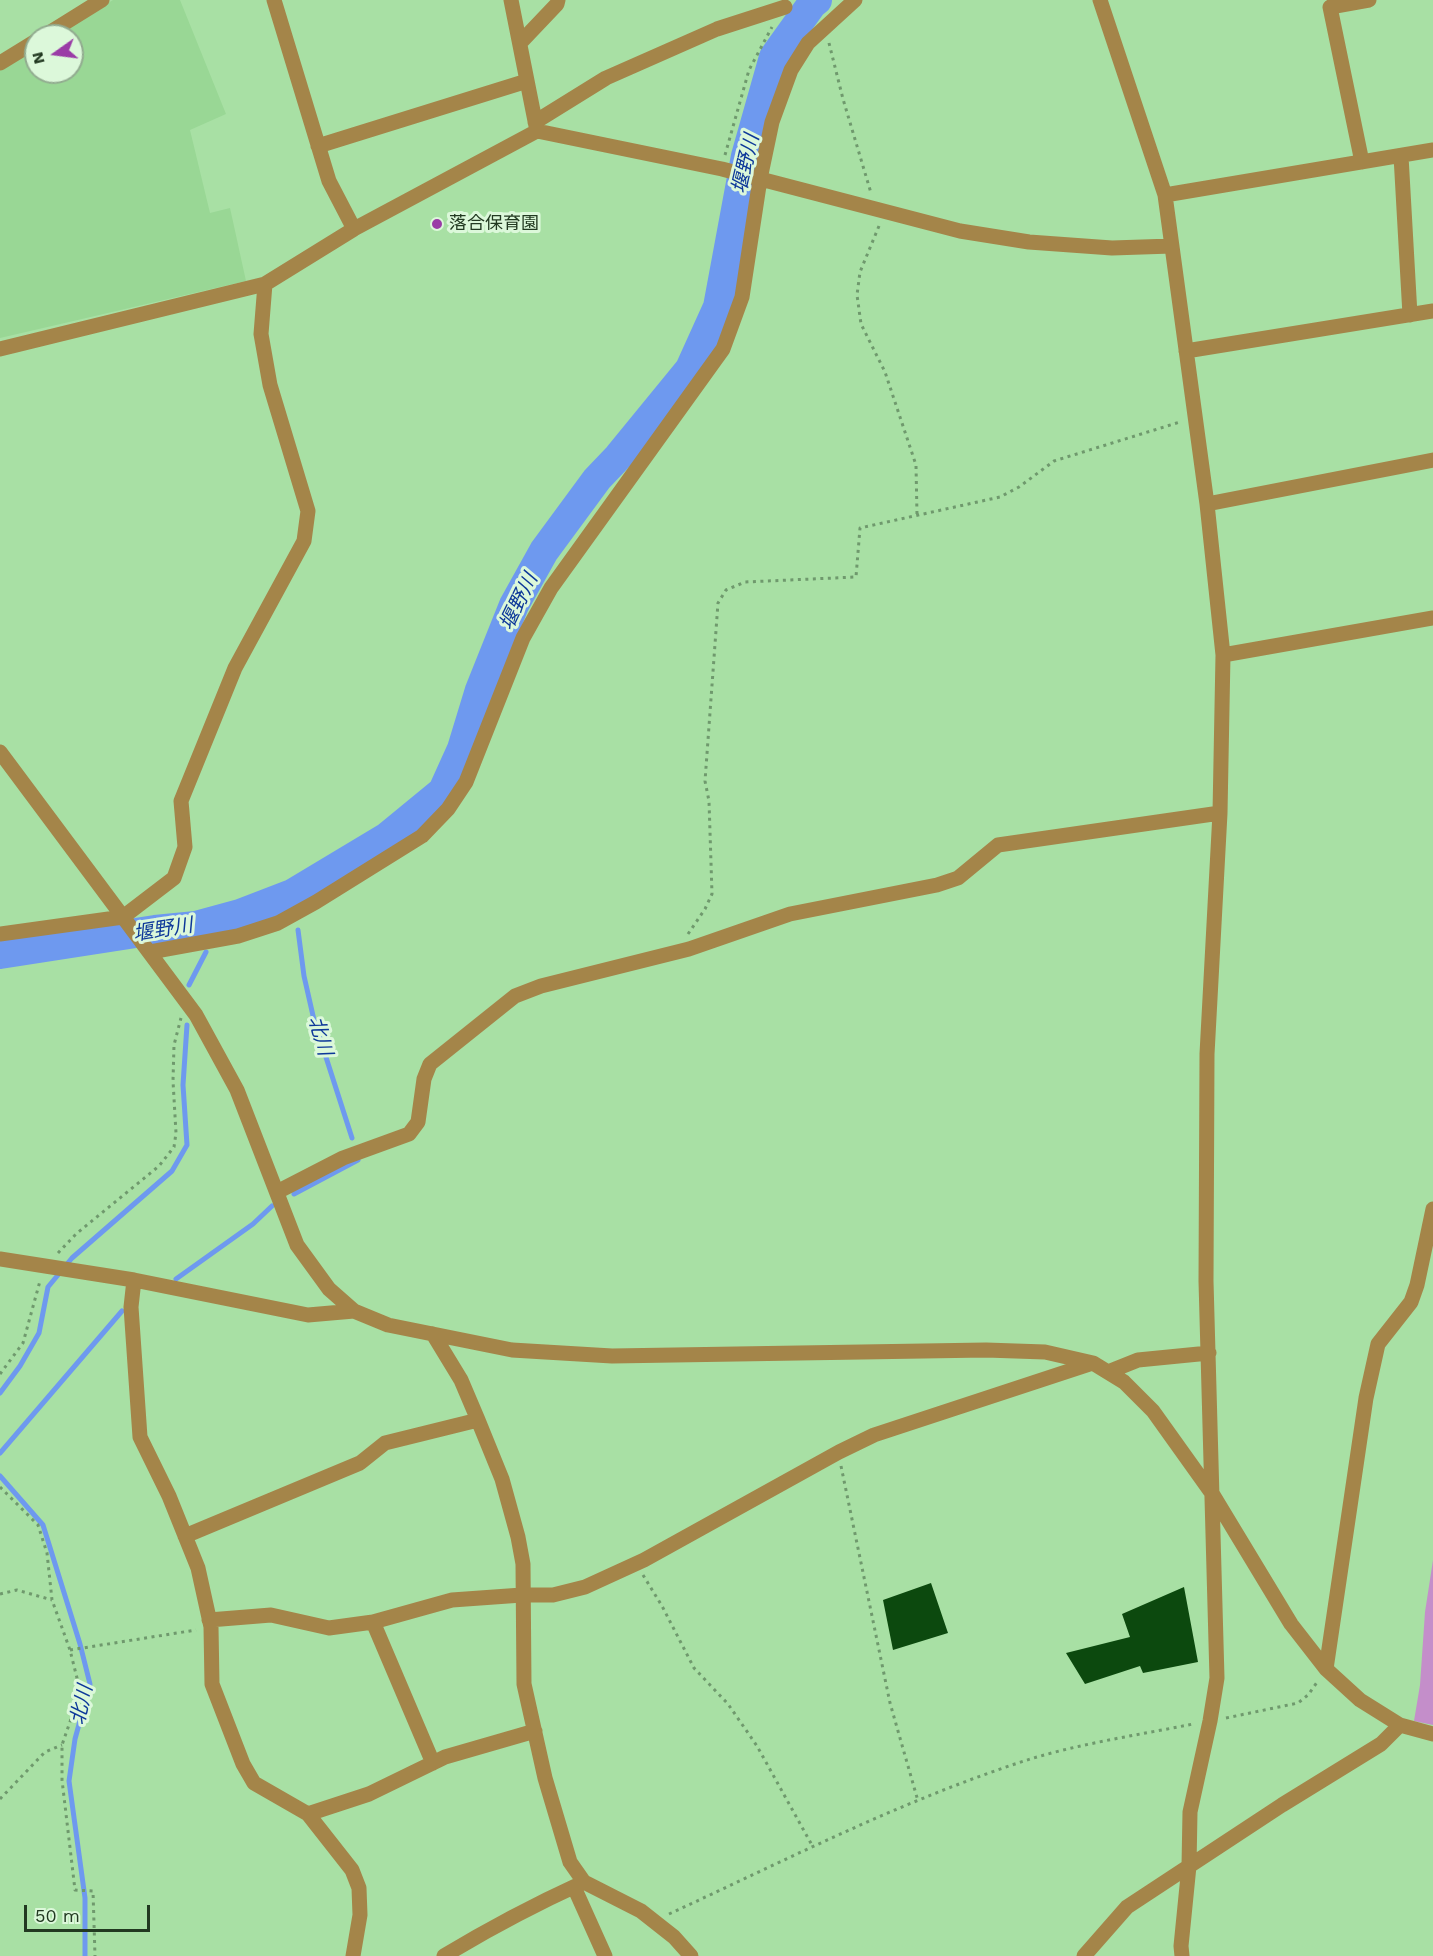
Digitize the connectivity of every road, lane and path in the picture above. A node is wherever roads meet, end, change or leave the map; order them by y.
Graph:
1 (274, 0) edge
2 (511, 0) edge
3 (558, 0) edge
4 (855, 0) edge
5 (1100, 0) edge
6 (1369, 0) edge
7 (100, 1) edge
8 (785, 7) joint
9 (63, 24) edge
10 (825, 27) junction
11 (520, 43) junction
12 (24, 48) edge
13 (0, 63) edge
14 (527, 81) junction
15 (536, 127) junction
16 (318, 146) junction
17 (1433, 150) edge
18 (1401, 156) junction
19 (1362, 162) junction
20 (722, 169) junction
21 (760, 179) junction
22 (1165, 195) junction
23 (881, 210) junction
24 (354, 229) junction
25 (1172, 246) junction
26 (265, 284) junction
27 (1433, 311) edge
28 (1410, 315) junction
29 (0, 349) edge
30 (1186, 351) junction
31 (1195, 417) junction
32 (1433, 460) edge
33 (1207, 504) junction
34 (918, 515) junction
35 (1433, 618) edge
36 (1223, 655) junction
37 (0, 752) edge
38 (1220, 813) junction
39 (125, 920) junction
40 (0, 934) edge
41 (148, 950) junction
42 (684, 950) junction
43 (185, 1000) junction
44 (277, 1192) junction
45 (1433, 1209) edge
46 (0, 1259) edge
47 (48, 1267) junction
48 (134, 1280) junction
49 (354, 1311) junction
50 (433, 1334) junction
51 (1209, 1353) junction
52 (1093, 1363) junction
53 (1108, 1372) junction
54 (0, 1374) edge
55 (478, 1420) junction
56 (838, 1452) junction
57 (0, 1487) edge
58 (1213, 1495) junction
59 (185, 1536) junction
60 (636, 1564) junction
61 (0, 1594) edge
62 (522, 1595) junction
63 (52, 1600) junction
64 (373, 1622) junction
65 (210, 1623) junction
66 (70, 1650) junction
67 (1326, 1669) junction
68 (1210, 1721) junction
69 (1400, 1725) junction
70 (535, 1731) junction
71 (1433, 1734) edge
72 (62, 1745) junction
73 (432, 1763) junction
74 (0, 1799) edge
75 (918, 1801) junction
76 (308, 1814) junction
77 (813, 1847) junction
78 (1190, 1866) junction
79 (579, 1884) junction
80 (653, 1921) junction
81 (95, 1956) edge
82 (353, 1956) edge
83 (444, 1956) edge
84 (605, 1956) edge
85 (691, 1956) edge
86 (1084, 1956) edge
87 (1182, 1956) edge

1 - 16 street
2 - 11 street
3 - 11 street
4 - 10 street
5 - 22 street
6 - 19 street
7 - 9 street
8 - 15 street
8 - 20 path
10 - 21 street
10 - 23 path
11 - 14 street
12 - 13 street
14 - 15 street
14 - 16 street
15 - 20 street
15 - 24 street
16 - 24 street
17 - 18 street
18 - 19 street
18 - 28 street
19 - 22 street
20 - 21 street
21 - 23 street
21 - 41 street
22 - 25 street
23 - 25 street
23 - 34 path
24 - 26 street
25 - 30 street
26 - 29 street
26 - 39 street
27 - 28 street
28 - 30 street
30 - 31 street
31 - 33 street
31 - 34 path
32 - 33 street
33 - 36 street
34 - 42 path
35 - 36 street
36 - 38 street
37 - 39 street
38 - 42 street
38 - 51 street
39 - 40 street
39 - 41 street
41 - 43 street
42 - 44 street
43 - 44 street
43 - 47 path
44 - 49 street
45 - 67 street
46 - 47 street
47 - 48 street
47 - 54 path
48 - 49 street
48 - 59 street
49 - 50 street
50 - 52 street
50 - 55 street
51 - 53 street
51 - 58 street
52 - 53 street
52 - 56 street
53 - 58 street
55 - 59 street
55 - 62 street
56 - 60 street
56 - 75 path
57 - 63 path
58 - 67 street
58 - 68 street
59 - 65 street
60 - 62 street
60 - 77 path
61 - 63 path
62 - 64 street
62 - 70 street
63 - 66 path
64 - 65 street
64 - 73 street
65 - 66 path
65 - 76 street
66 - 72 path
67 - 68 path
67 - 69 street
68 - 75 path
68 - 78 street
69 - 71 street
69 - 78 street
70 - 73 street
70 - 79 street
72 - 74 path
72 - 81 path
73 - 76 street
75 - 77 path
76 - 82 street
77 - 80 path
78 - 86 street
78 - 87 street
79 - 80 street
79 - 83 street
79 - 84 street
80 - 85 street

